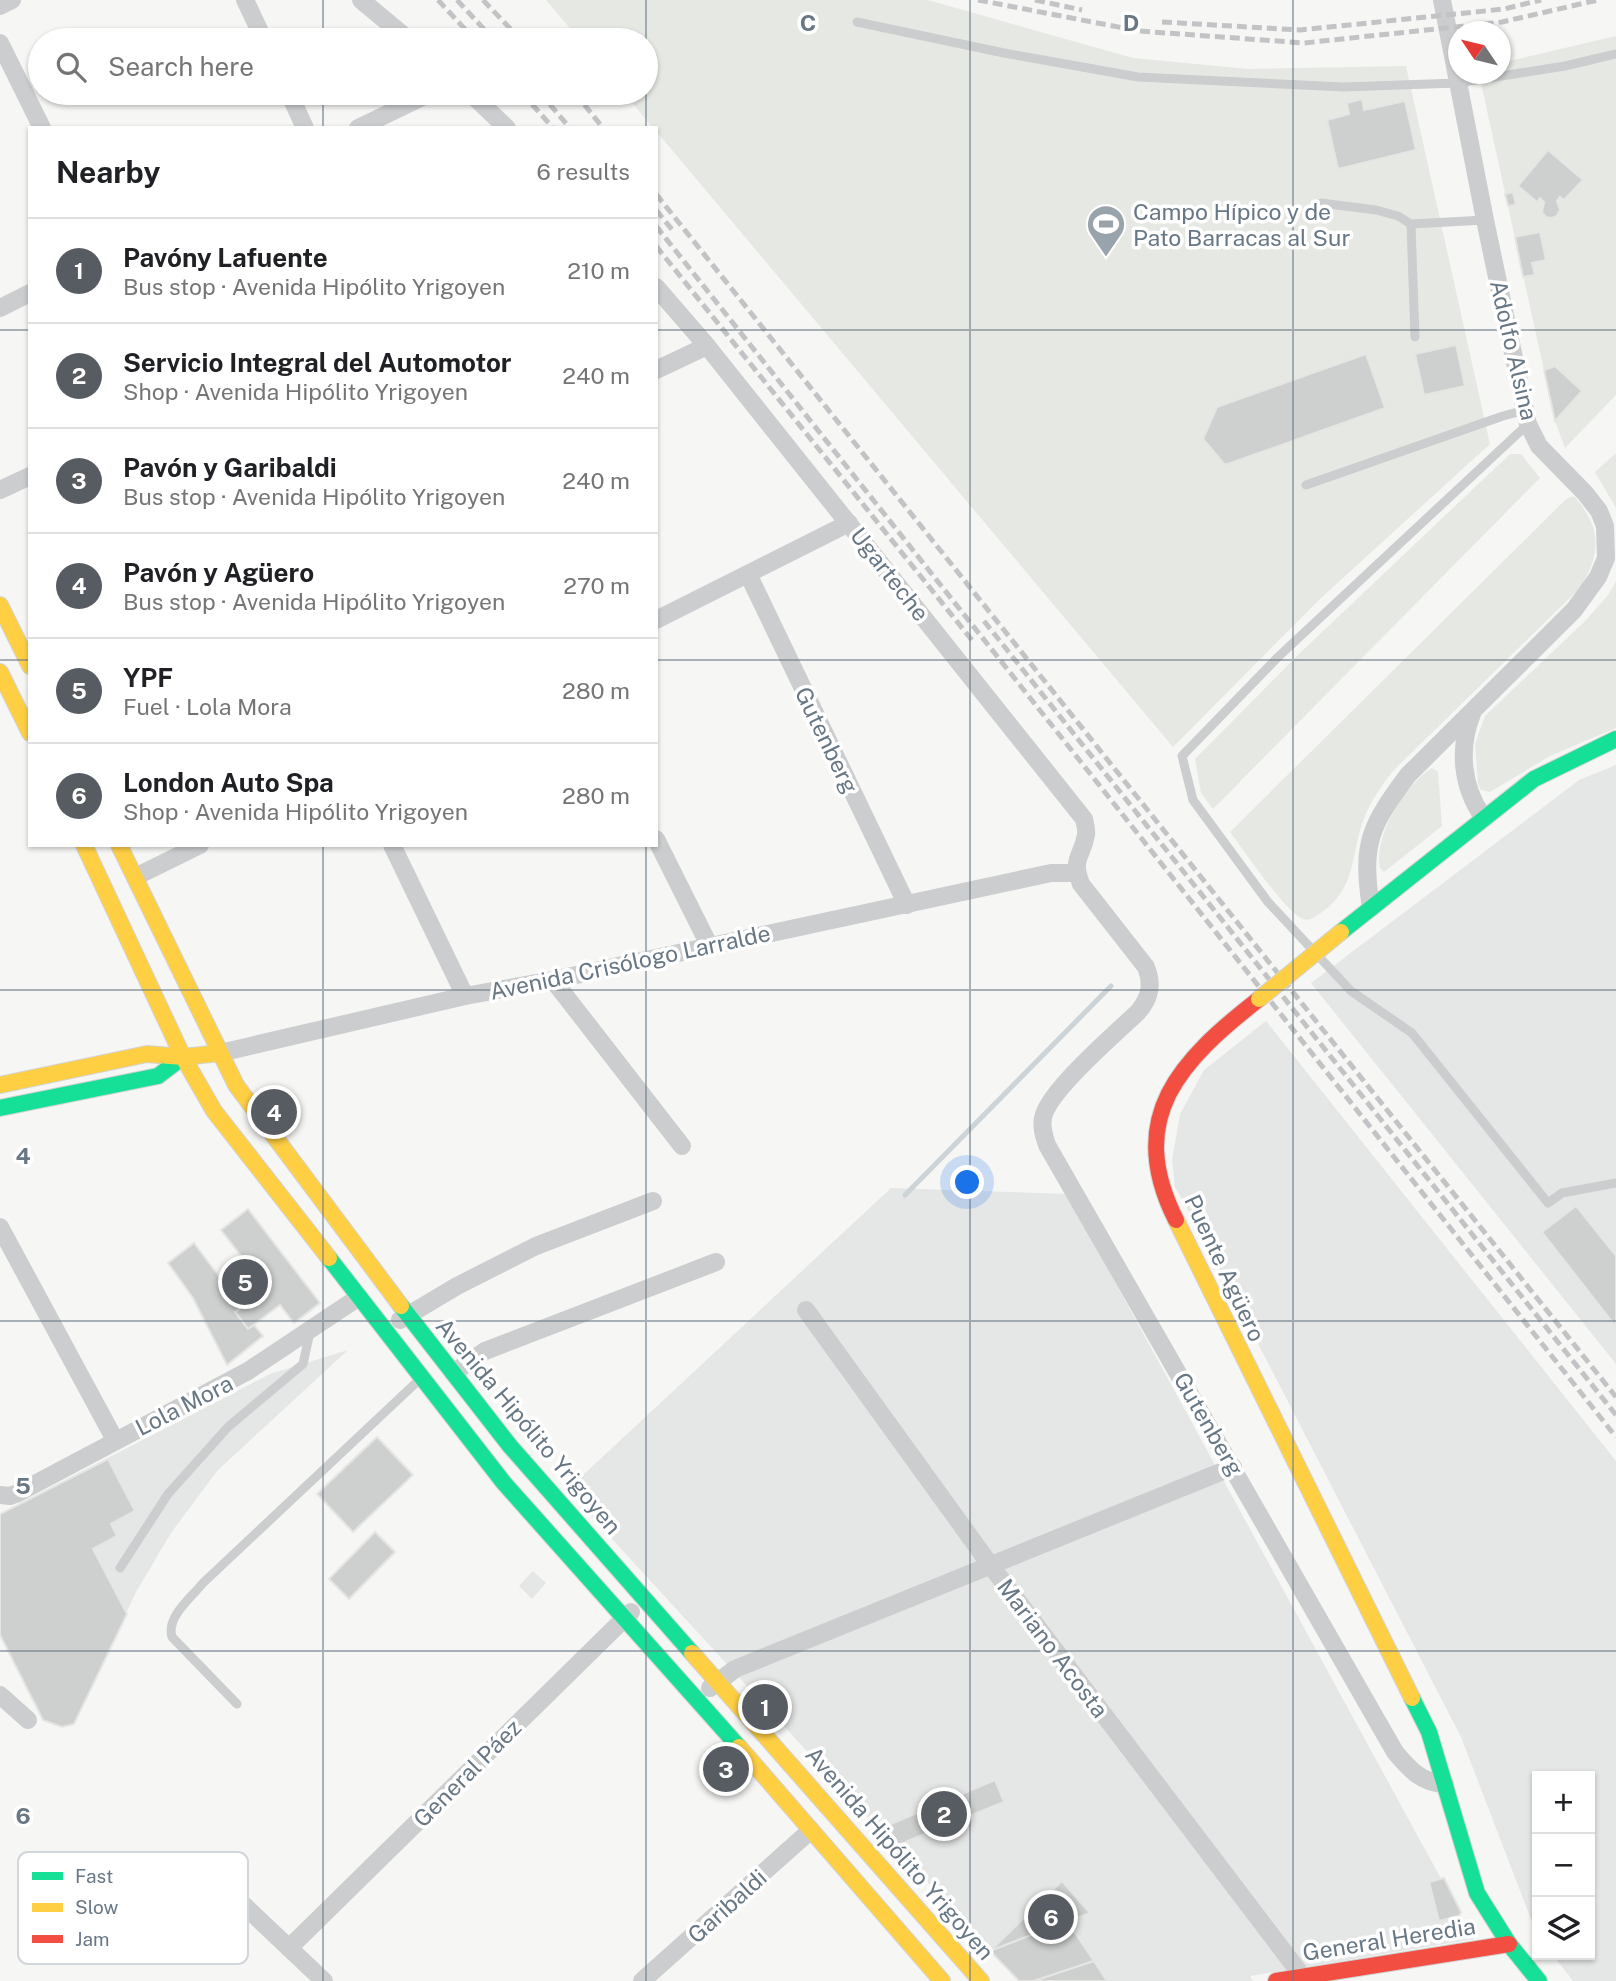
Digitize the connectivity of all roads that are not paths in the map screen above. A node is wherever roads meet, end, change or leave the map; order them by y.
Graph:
1 (12, 0) edge
2 (245, 0) edge
3 (361, 0) edge
4 (1442, 0) edge
5 (0, 6) edge
6 (857, 22) dead end
7 (258, 28) edge
8 (395, 28) edge
9 (1448, 33) edge
10 (0, 43) edge
11 (1616, 54) edge
12 (1511, 74) edge
13 (1448, 83) edge
14 (1457, 84) edge
15 (28, 100) edge
16 (31, 105) edge
17 (294, 105) edge
18 (406, 105) edge
19 (483, 105) edge
20 (41, 126) edge
21 (304, 126) edge
22 (362, 126) edge
23 (505, 126) edge
24 (1321, 203) dead end
25 (1485, 220) junction
26 (1411, 224) junction
27 (658, 289) edge
28 (28, 294) edge
29 (0, 308) edge
30 (1415, 337) dead end
31 (708, 346) junction
32 (658, 369) edge
33 (1527, 417) junction
34 (28, 476) edge
35 (1306, 485) dead end
36 (0, 489) edge
37 (849, 523) junction
38 (748, 574) junction
39 (0, 605) edge
40 (658, 619) edge
41 (28, 662) edge
42 (3, 684) edge
43 (1473, 713) junction
44 (28, 729) edge
45 (1616, 739) edge
46 (1483, 817) junction
47 (658, 843) edge
48 (86, 847) edge
49 (120, 847) edge
50 (196, 847) edge
51 (393, 847) edge
52 (1077, 873) junction
53 (135, 877) junction
54 (907, 905) junction
55 (1371, 908) junction
56 (710, 947) junction
57 (553, 980) junction
58 (465, 996) junction
59 (219, 1053) junction
60 (183, 1057) junction
61 (0, 1085) edge
62 (0, 1108) edge
63 (682, 1146) dead end
64 (1616, 1183) edge
65 (653, 1201) dead end
66 (0, 1227) edge
67 (716, 1262) dead end
68 (359, 1297) junction
69 (806, 1310) dead end
70 (408, 1315) junction
71 (385, 1328) junction
72 (311, 1330) junction
73 (453, 1373) junction
74 (422, 1378) junction
75 (115, 1440) junction
76 (1233, 1467) junction
77 (0, 1495) edge
78 (991, 1566) junction
79 (120, 1568) dead end
80 (647, 1599) junction
81 (624, 1618) junction
82 (719, 1681) junction
83 (0, 1695) edge
84 (697, 1700) junction
85 (237, 1704) dead end
86 (28, 1720) dead end
87 (1445, 1784) junction
88 (811, 1830) junction
89 (248, 1909) edge
90 (1509, 1944) junction
91 (289, 1948) junction
92 (1304, 1978) edge
93 (324, 1981) edge
94 (642, 1981) edge
95 (942, 1981) edge
96 (981, 1981) edge
97 (1276, 1981) edge
98 (1539, 1981) edge

1 - 5 street
2 - 7 street
3 - 8 street
4 - 9 street, Adolfo Alsina
6 - 13 lane
10 - 15 street
11 - 12 lane
14 - 25 street, Adolfo Alsina
16 - 20 street
17 - 21 street
18 - 22 street
19 - 23 street
24 - 26 lane
25 - 26 lane
25 - 33 street, Adolfo Alsina
26 - 30 lane
27 - 31 street, Ugarteche
28 - 29 street
31 - 32 street
31 - 37 street, Ugarteche
33 - 35 lane
33 - 43 street, Adolfo Alsina
33 - 64 lane
34 - 36 street
37 - 38 street
37 - 52 street, Ugarteche
38 - 40 street
38 - 54 street, Gutenberg
39 - 41 main road
42 - 44 main road
43 - 46 street
43 - 55 street, Adolfo Alsina
45 - 46 main road, Puente Agüero
46 - 55 main road, Puente Agüero
47 - 56 street
48 - 60 main road
49 - 53 main road, Avenida Hipólito Yrigoyen
50 - 53 street
51 - 58 street
52 - 54 street, Avenida Crisólogo Larralde
52 - 76 street, Gutenberg
53 - 59 main road, Avenida Hipólito Yrigoyen
54 - 56 street, Avenida Crisólogo Larralde
55 - 87 main road, Puente Agüero, bridge
56 - 57 street, Avenida Crisólogo Larralde
57 - 58 street, Avenida Crisólogo Larralde
57 - 63 street
58 - 59 street, Avenida Crisólogo Larralde
59 - 60 main road, Avenida Crisólogo Larralde
59 - 70 main road, Avenida Hipólito Yrigoyen
60 - 61 main road, Avenida Crisólogo Larralde
60 - 62 main road
60 - 68 main road
65 - 70 street
66 - 75 street
67 - 73 street
68 - 71 main road
68 - 72 street, Lola Mora
69 - 78 street, Mariano Acosta
70 - 71 street
70 - 73 main road, Avenida Hipólito Yrigoyen
71 - 74 main road
72 - 75 street, Lola Mora
72 - 79 lane
73 - 80 main road, Avenida Hipólito Yrigoyen
74 - 81 main road
74 - 85 lane
75 - 77 street, Lola Mora
76 - 78 street
76 - 87 street, Gutenberg
78 - 82 street
78 - 92 street, Mariano Acosta
80 - 81 street, General Páez
80 - 82 main road, Avenida Hipólito Yrigoyen
81 - 84 main road
81 - 91 street, General Páez
82 - 84 street
82 - 96 main road, Avenida Hipólito Yrigoyen
83 - 86 street
84 - 88 main road
87 - 90 main road
88 - 94 street, Garibaldi
88 - 95 main road
89 - 91 street
90 - 92 main road, General Heredia
90 - 98 main road
91 - 93 street
92 - 97 main road, General Heredia

